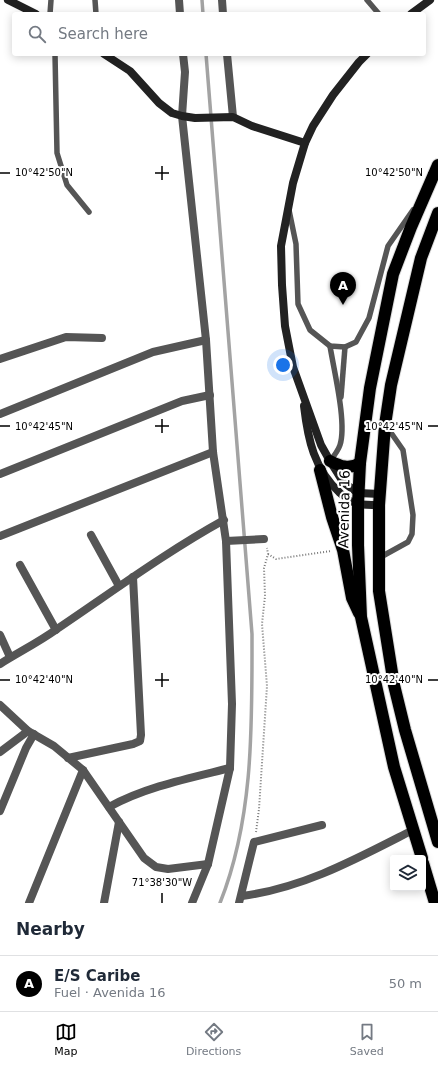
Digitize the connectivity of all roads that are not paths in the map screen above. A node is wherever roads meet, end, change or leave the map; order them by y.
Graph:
1 (8, 0) edge
2 (51, 0) edge
3 (95, 0) edge
4 (178, 0) edge
5 (222, 0) edge
6 (367, 0) edge
7 (430, 0) edge
8 (32, 12) edge
9 (50, 12) edge
10 (96, 12) edge
11 (180, 12) edge
12 (223, 12) edge
13 (377, 12) edge
14 (414, 12) edge
15 (55, 56) edge
16 (107, 56) edge
17 (183, 56) edge
18 (227, 56) edge
19 (365, 56) edge
20 (182, 116) junction
21 (233, 117) junction
22 (305, 143) junction
23 (438, 165) edge
24 (426, 192) junction
25 (288, 208) junction
26 (89, 212) dead end
27 (438, 213) edge
28 (102, 338) dead end
29 (206, 340) junction
30 (330, 346) junction
31 (345, 347) junction
32 (0, 360) edge
33 (303, 394) junction
34 (210, 395) junction
35 (340, 405) junction
36 (0, 414) edge
37 (385, 425) junction
38 (213, 452) junction
39 (330, 461) junction
40 (360, 464) junction
41 (320, 470) junction
42 (0, 474) edge
43 (358, 498) junction
44 (380, 499) junction
45 (224, 520) junction
46 (91, 535) dead end
47 (0, 536) edge
48 (264, 539) road end
49 (226, 541) junction
50 (379, 558) junction
51 (20, 565) dead end
52 (133, 577) junction
53 (119, 586) junction
54 (361, 617) junction
55 (56, 630) junction
56 (0, 635) edge
57 (10, 657) junction
58 (0, 664) edge
59 (0, 705) edge
60 (31, 732) junction
61 (0, 752) edge
62 (68, 758) junction
63 (230, 768) junction
64 (83, 770) junction
65 (109, 807) junction
66 (0, 812) edge
67 (119, 822) junction
68 (322, 825) dead end
69 (413, 830) junction
70 (438, 842) edge
71 (421, 855) edge
72 (208, 864) junction
73 (426, 873) edge
74 (241, 900) edge
75 (29, 903) edge
76 (104, 903) edge
77 (192, 903) edge
78 (435, 903) edge

1 - 8 street
2 - 9 lane
3 - 10 lane
4 - 11 street
5 - 12 street
6 - 13 lane
7 - 14 street
15 - 26 lane
16 - 20 street
17 - 20 street
18 - 21 street
19 - 22 street
20 - 21 street
20 - 29 street
21 - 22 street
22 - 25 street
23 - 24 highway, Avenida 16
24 - 31 lane
24 - 40 highway, Avenida 16
25 - 30 lane
25 - 33 street
27 - 37 highway
28 - 32 street
29 - 34 street
29 - 36 street
30 - 31 lane
30 - 35 lane
31 - 35 lane
33 - 39 street
33 - 41 street
34 - 38 street
34 - 42 street
35 - 39 lane
37 - 44 highway
37 - 50 lane
38 - 45 street
38 - 47 street
39 - 40 highway
39 - 43 street
40 - 43 highway, Avenida 16
41 - 43 street
41 - 54 highway
43 - 44 street
43 - 54 highway, Avenida 16
44 - 50 highway
45 - 49 street
45 - 52 street
46 - 53 street
48 - 49 street
49 - 63 street
50 - 70 highway
51 - 55 street
52 - 53 street
52 - 62 street
53 - 55 street
54 - 69 highway, Avenida 16
55 - 57 street
56 - 57 street
57 - 58 street
59 - 60 street
60 - 61 street
60 - 62 street
60 - 66 street
62 - 64 street
63 - 65 street
63 - 72 street
64 - 65 street
64 - 75 street
65 - 67 street
67 - 72 street
67 - 76 street
68 - 74 street
69 - 71 highway, Avenida 16
69 - 74 street
72 - 77 street
73 - 78 highway

